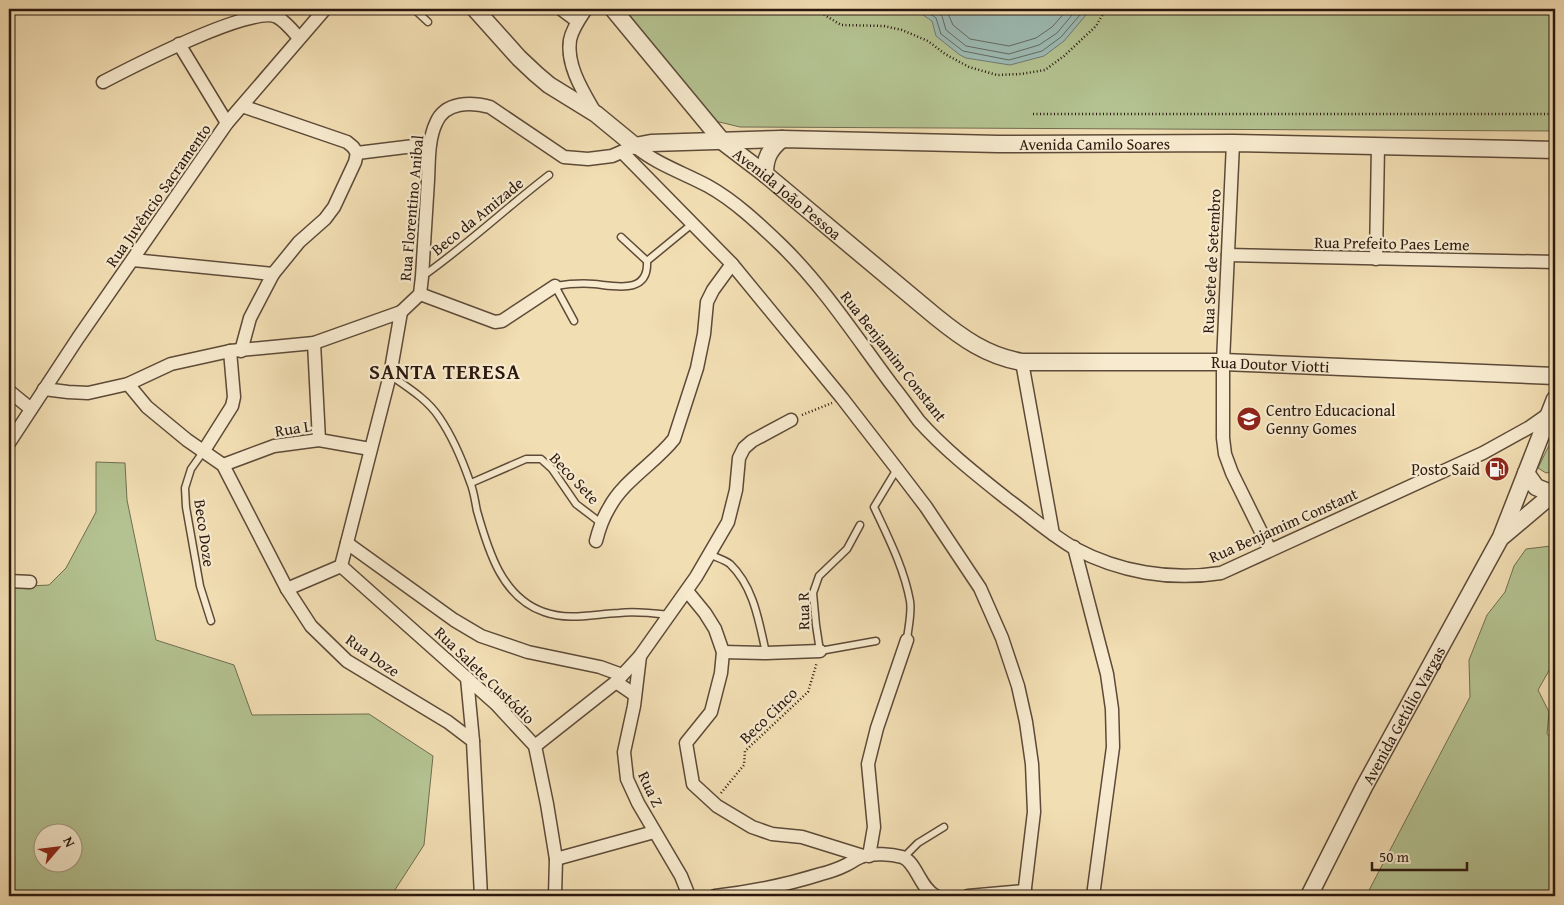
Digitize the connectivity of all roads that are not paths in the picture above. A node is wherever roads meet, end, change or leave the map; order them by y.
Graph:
1 (325, 9) edge
2 (414, 9) edge
3 (475, 9) edge
4 (561, 9) edge
5 (586, 9) edge
6 (613, 9) edge
7 (577, 21) junction
8 (428, 22) dead end
9 (300, 38) junction
10 (178, 44) junction
11 (103, 82) dead end
12 (242, 106) junction
13 (596, 114) junction
14 (227, 123) junction
15 (782, 140) junction
16 (723, 142) junction
17 (1233, 143) junction
18 (430, 144) junction
19 (1378, 146) junction
20 (629, 149) junction
21 (1555, 150) edge
22 (357, 153) junction
23 (765, 174) junction
24 (549, 175) dead end
25 (692, 224) junction
26 (621, 237) dead end
27 (1228, 255) junction
28 (1376, 259) junction
29 (133, 260) junction
30 (647, 261) junction
31 (1555, 262) edge
32 (732, 264) junction
33 (273, 274) junction
34 (422, 277) junction
35 (555, 286) junction
36 (420, 294) junction
37 (401, 312) junction
38 (574, 321) dead end
39 (314, 343) junction
40 (235, 351) junction
41 (986, 352) joint
42 (1022, 362) junction
43 (1223, 362) junction
44 (390, 375) junction
45 (1555, 376) edge
46 (128, 384) junction
47 (44, 389) junction
48 (9, 391) edge
49 (1553, 406) edge
50 (31, 409) junction
51 (790, 420) road end
52 (319, 440) junction
53 (9, 444) edge
54 (370, 449) junction
55 (203, 452) junction
56 (222, 465) junction
57 (897, 469) junction
58 (1526, 473) junction
59 (471, 483) junction
60 (1554, 493) edge
61 (601, 523) junction
62 (860, 525) dead end
63 (1053, 534) junction
64 (1501, 537) junction
65 (596, 541) dead end
66 (347, 544) junction
67 (1074, 547) junction
68 (1270, 550) junction
69 (709, 554) junction
70 (341, 566) junction
71 (9, 581) edge
72 (30, 582) dead end
73 (287, 589) junction
74 (687, 591) junction
75 (669, 615) junction
76 (211, 620) dead end
77 (906, 640) joint
78 (876, 641) dead end
79 (820, 651) junction
80 (723, 652) junction
81 (766, 653) junction
82 (640, 656) junction
83 (467, 678) junction
84 (619, 678) junction
85 (635, 695) junction
86 (473, 741) junction
87 (535, 746) junction
88 (944, 827) dead end
89 (654, 832) junction
90 (866, 856) junction
91 (904, 857) junction
92 (556, 859) junction
93 (1024, 894) edge
94 (481, 896) edge
95 (555, 896) edge
96 (689, 896) edge
97 (715, 896) edge
98 (936, 896) edge
99 (968, 896) edge
100 (1093, 896) edge
101 (1309, 896) edge

1 - 9 street, Rua Juvêncio Sacramento
2 - 8 lane
3 - 13 street
4 - 7 street
5 - 7 street
6 - 16 street, Avenida João Pessoa
7 - 13 street
9 - 10 street
9 - 12 street, Rua Juvêncio Sacramento
10 - 11 street
10 - 14 street
12 - 14 street, Rua Juvêncio Sacramento
12 - 22 street
13 - 20 street
14 - 29 street, Rua Juvêncio Sacramento
15 - 16 street, Avenida Camilo Soares
15 - 17 street, Avenida Camilo Soares
15 - 23 street
16 - 20 street, Avenida Camilo Soares
16 - 23 street, Avenida João Pessoa
17 - 19 street, Avenida Camilo Soares
17 - 27 street, Rua Sete de Setembro
18 - 20 street, Rua Florentino Anibal
18 - 22 street
18 - 34 street, Rua Florentino Anibal
19 - 21 street, Avenida Camilo Soares
19 - 28 street
20 - 25 street
20 - 63 street, Rua Benjamim Constant
22 - 33 street
23 - 41 street, Avenida João Pessoa
24 - 34 lane, Beco da Amizade
25 - 30 lane
25 - 32 street
26 - 30 lane
27 - 28 street, Rua Prefeito Paes Leme
27 - 43 street, Rua Sete de Setembro
28 - 31 street, Rua Prefeito Paes Leme
29 - 33 street
29 - 47 street, Rua Juvêncio Sacramento
30 - 35 lane
32 - 57 street
32 - 61 street
33 - 40 street
34 - 36 street, Rua Florentino Anibal
35 - 36 street
35 - 38 lane
36 - 37 street, Rua Florentino Anibal
37 - 39 street
37 - 44 street
39 - 40 street
39 - 52 street
40 - 46 street
40 - 55 street
41 - 42 street, Rua Doutor Viotti
42 - 43 street, Rua Doutor Viotti
42 - 63 street
43 - 45 street, Rua Doutor Viotti
43 - 68 street, Rua Sete de Setembro
44 - 54 street
44 - 59 lane
46 - 47 street
46 - 55 street, Rua Doze
47 - 50 street, Rua Juvêncio Sacramento
48 - 50 street
49 - 58 street
49 - 68 street, Rua Benjamim Constant
50 - 53 street, Rua Juvêncio Sacramento
51 - 69 street
52 - 54 street, Rua L
52 - 56 street, Rua L
54 - 66 street
55 - 56 street, Rua Doze
55 - 76 lane, Beco Doze
56 - 73 street, Rua Doze
57 - 77 lane
57 - 93 street
58 - 60 street
58 - 64 street
59 - 61 lane, Beco Sete
59 - 75 lane
60 - 64 street
61 - 65 street
62 - 79 lane, Rua R
63 - 67 street, Rua Benjamim Constant
64 - 101 street, Avenida Getúlio Vargas
66 - 70 street
66 - 84 street
67 - 68 street, Rua Benjamim Constant
67 - 100 street
69 - 74 street
69 - 81 lane
70 - 73 street
70 - 83 street, Rua Salete Custódio
71 - 72 street
73 - 86 street, Rua Doze
74 - 75 street
74 - 80 street
75 - 82 street
77 - 90 street
78 - 79 lane
79 - 81 street
80 - 81 street
80 - 90 street
82 - 84 street
82 - 85 street, Rua Z
83 - 86 street
83 - 87 street, Rua Salete Custódio
84 - 85 street
84 - 87 street
85 - 89 street, Rua Z
86 - 94 street
87 - 92 street, Rua Salete Custódio
88 - 91 lane
89 - 92 street
89 - 96 street, Rua Z
90 - 91 street
90 - 97 street
91 - 98 street
92 - 95 street, Rua Salete Custódio
93 - 99 street

